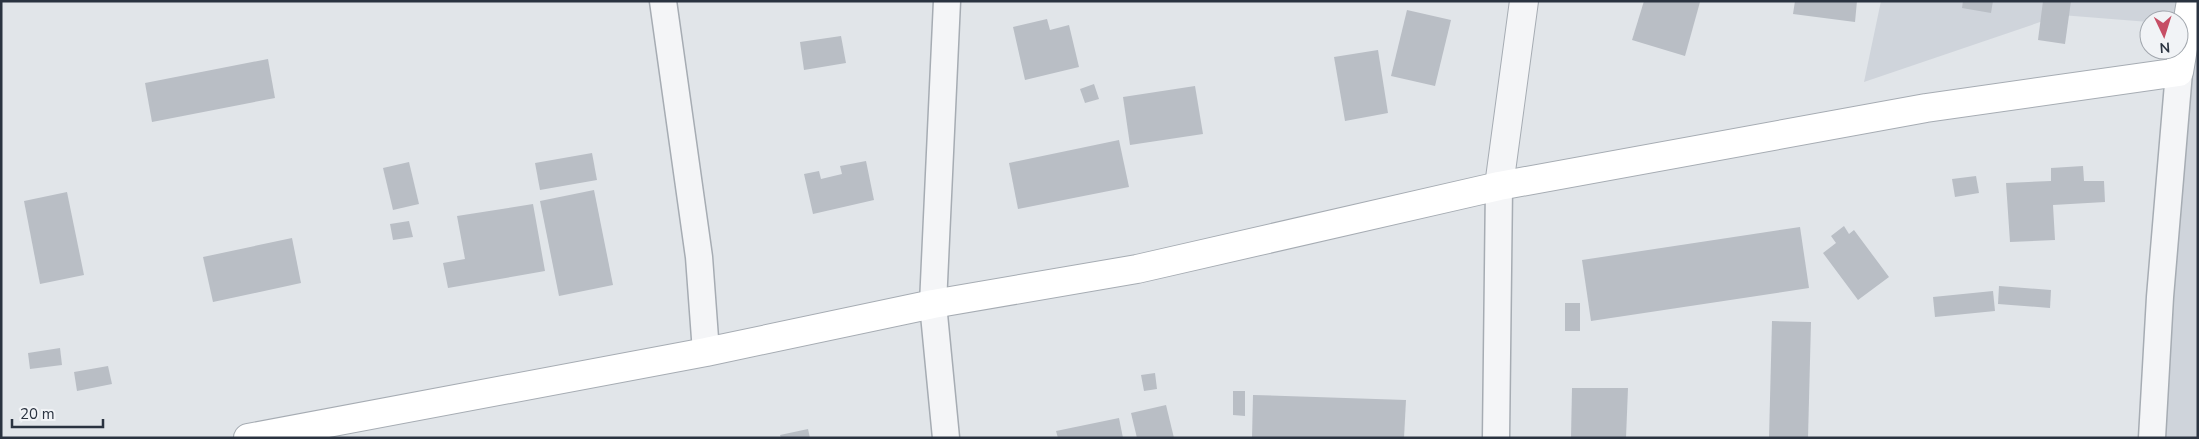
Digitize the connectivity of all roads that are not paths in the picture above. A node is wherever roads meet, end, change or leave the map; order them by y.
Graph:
1 (663, 1) edge
2 (947, 1) edge
3 (1524, 1) edge
4 (2191, 1) edge
5 (2178, 72) junction
6 (1499, 186) junction
7 (933, 304) junction
8 (706, 352) junction
9 (304, 432) edge
10 (248, 438) edge
11 (946, 438) edge
12 (1496, 438) edge
13 (2152, 438) edge

1 - 8 street
2 - 7 street
3 - 6 street
4 - 5 main road
5 - 6 main road
5 - 13 street
6 - 7 main road
6 - 12 street
7 - 8 main road
7 - 11 street
8 - 9 main road
9 - 10 main road

